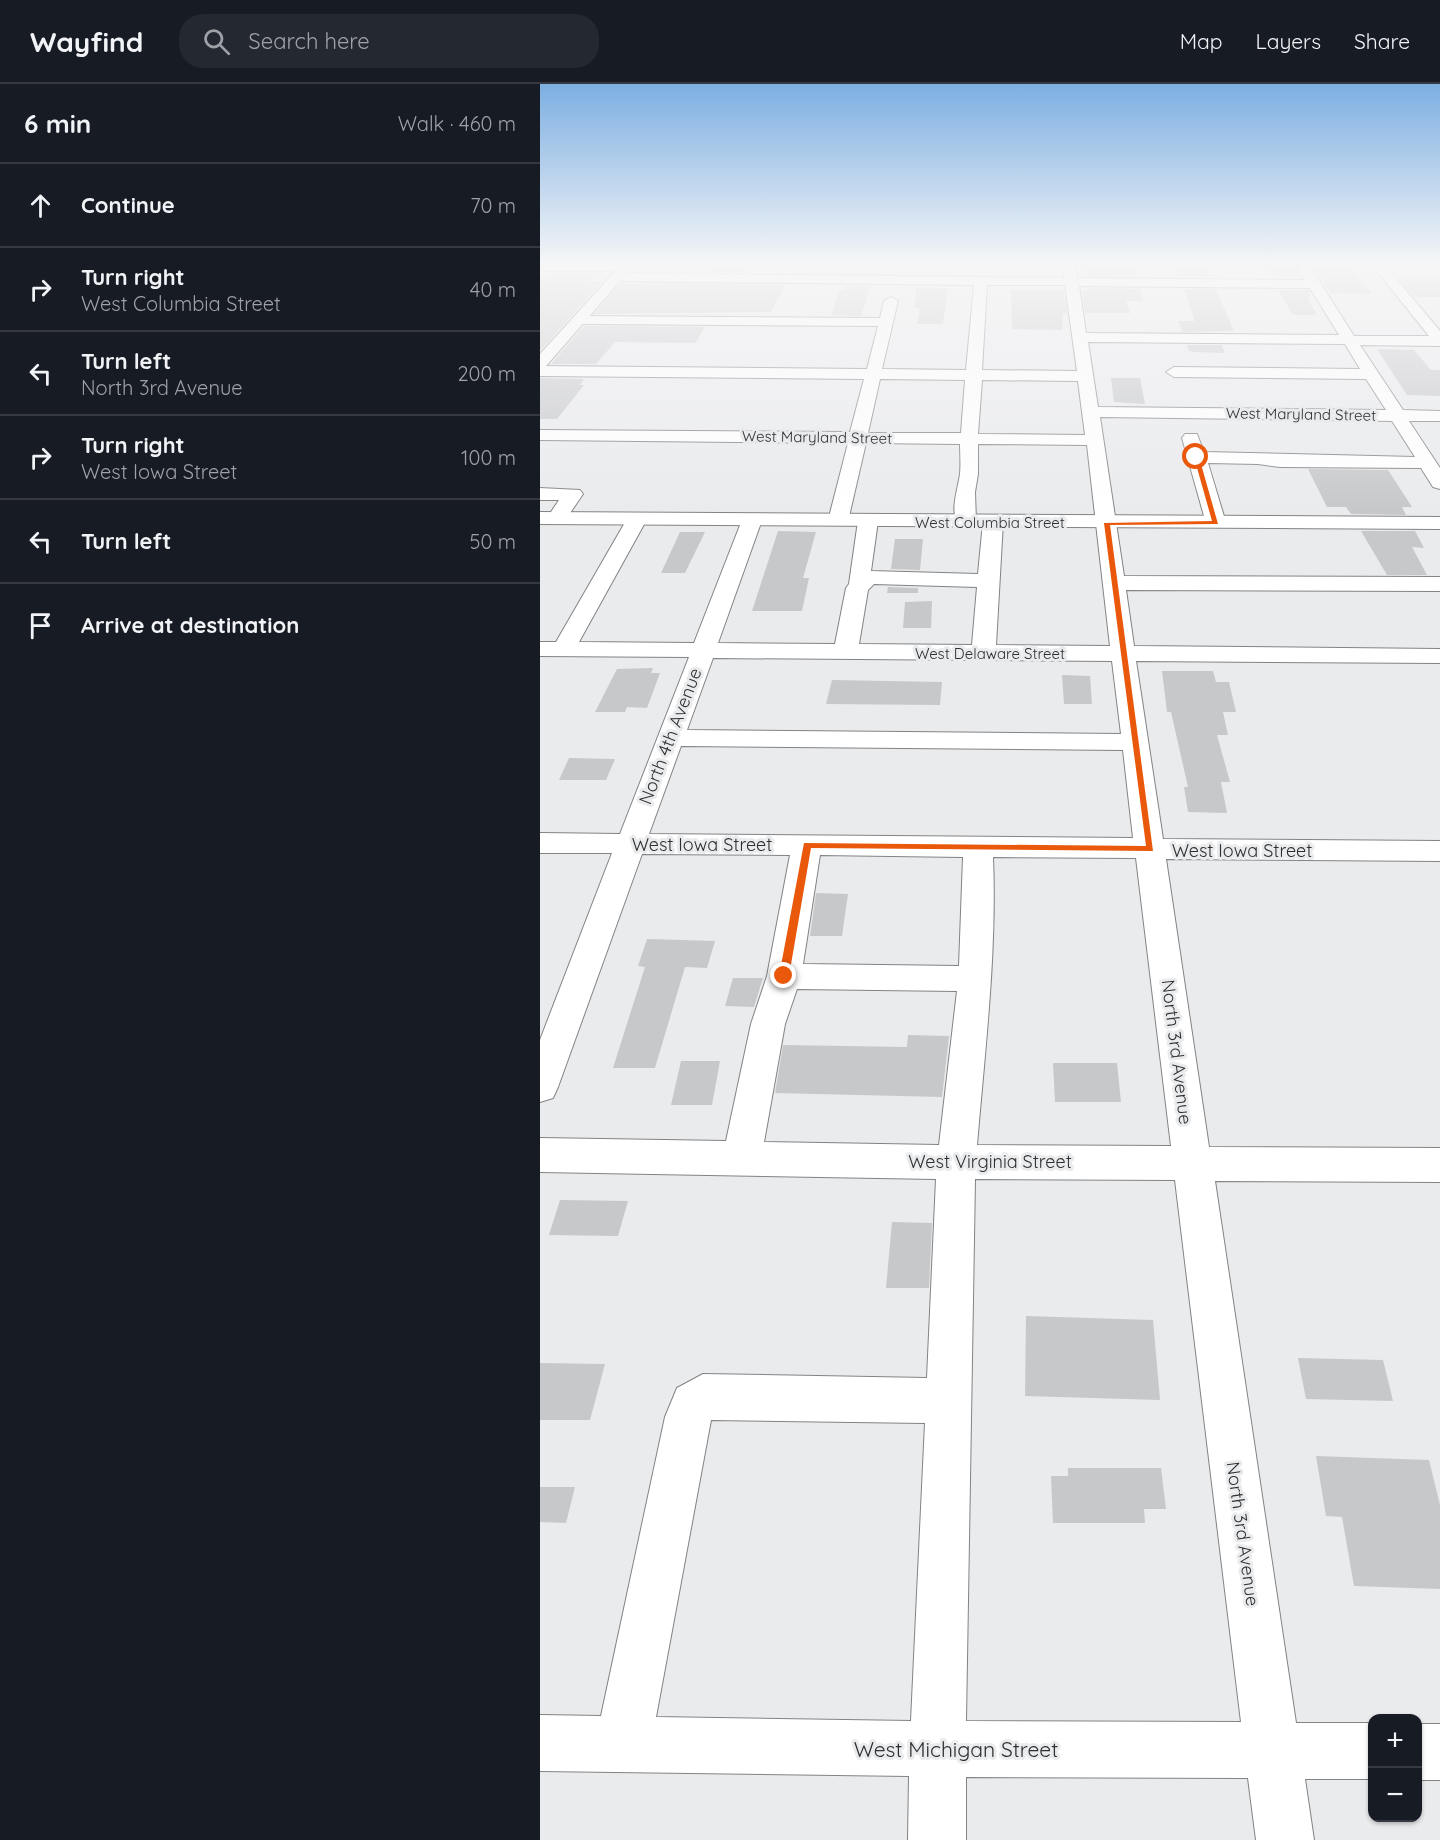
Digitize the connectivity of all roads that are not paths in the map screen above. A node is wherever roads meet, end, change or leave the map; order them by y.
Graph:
1 (554, 347) edge
2 (881, 347) edge
3 (975, 347) edge
4 (1082, 347) edge
5 (1166, 347) edge
6 (1355, 347) edge
7 (540, 362) edge
8 (540, 372) edge
9 (1174, 372) junction
10 (875, 374) junction
11 (1371, 374) junction
12 (973, 375) junction
13 (1085, 376) junction
14 (1187, 413) junction
15 (1397, 415) junction
16 (1440, 416) edge
17 (1092, 426) junction
18 (1408, 432) junction
19 (1440, 433) edge
20 (540, 435) edge
21 (859, 438) junction
22 (969, 439) junction
23 (1196, 457) junction
24 (1427, 463) junction
25 (1440, 483) edge
26 (540, 494) edge
27 (549, 518) edge
28 (637, 519) junction
29 (752, 520) junction
30 (838, 521) junction
31 (868, 521) junction
32 (966, 522) junction
33 (993, 522) junction
34 (1107, 523) junction
35 (1216, 523) junction
36 (1440, 523) edge
37 (988, 581) junction
38 (1114, 583) junction
39 (860, 584) junction
40 (1440, 584) edge
41 (553, 650) edge
42 (703, 651) junction
43 (846, 652) junction
44 (983, 653) junction
45 (1123, 654) junction
46 (1440, 656) edge
47 (540, 675) edge
48 (669, 738) junction
49 (1135, 742) junction
50 (540, 843) edge
51 (629, 843) junction
52 (807, 845) junction
53 (978, 847) junction
54 (1150, 849) junction
55 (1440, 851) edge
56 (784, 976) junction
57 (975, 979) junction
58 (540, 1087) edge
59 (540, 1155) edge
60 (742, 1157) junction
61 (956, 1162) junction
62 (1191, 1162) junction
63 (1440, 1165) edge
64 (949, 1401) junction
65 (540, 1743) edge
66 (623, 1745) junction
67 (938, 1749) junction
68 (1273, 1750) junction
69 (1368, 1751) edge
70 (1422, 1752) edge
71 (1440, 1752) edge
72 (937, 1840) edge
73 (1284, 1840) edge

1 - 7 street
2 - 10 street
3 - 12 street
4 - 13 street, North 3rd Avenue
5 - 9 street
6 - 11 street
8 - 10 street
9 - 11 street
9 - 14 street
10 - 12 street
10 - 21 street
11 - 15 street
12 - 13 street
12 - 22 street
13 - 17 street, North 3rd Avenue
14 - 15 street, West Maryland Street
14 - 17 street, West Maryland Street
14 - 23 street
15 - 16 street, West Maryland Street
15 - 18 street
17 - 22 street, West Maryland Street
17 - 34 street, North 3rd Avenue
18 - 19 street
18 - 24 street
20 - 21 street, West Maryland Street
21 - 22 street, West Maryland Street
21 - 30 street
22 - 32 street
23 - 24 street
23 - 35 street
24 - 25 street
26 - 27 street
27 - 28 street, West Columbia Street
28 - 29 street, West Columbia Street
28 - 41 street
29 - 30 street, West Columbia Street
29 - 42 street, North 4th Avenue
30 - 31 street, West Columbia Street
31 - 32 street, West Columbia Street
31 - 39 street
32 - 33 street, West Columbia Street
33 - 34 street, West Columbia Street
33 - 37 street
34 - 35 street, West Columbia Street
34 - 38 street, North 3rd Avenue
35 - 36 street, West Columbia Street
37 - 39 street
37 - 44 street
38 - 40 street
38 - 45 street, North 3rd Avenue
39 - 43 street
41 - 42 street, West Delaware Street
41 - 47 street
42 - 43 street, West Delaware Street
42 - 48 street, North 4th Avenue
43 - 44 street, West Delaware Street
44 - 45 street, West Delaware Street
45 - 46 street, West Delaware Street
45 - 49 street, North 3rd Avenue
48 - 49 street
48 - 51 street, North 4th Avenue
49 - 54 street, North 3rd Avenue
50 - 51 street, West Iowa Street
51 - 52 street, West Iowa Street
51 - 58 street, North 4th Avenue
52 - 53 street, West Iowa Street
52 - 56 street
53 - 54 street, West Iowa Street
53 - 57 street
54 - 55 street, West Iowa Street
54 - 62 street, North 3rd Avenue
56 - 57 street
56 - 60 street
57 - 61 street
59 - 60 street, West Virginia Street
60 - 61 street, West Virginia Street
61 - 62 street, West Virginia Street
61 - 64 street
62 - 63 street, West Virginia Street
62 - 68 street, North 3rd Avenue
64 - 66 street
64 - 67 street
65 - 66 street, West Michigan Street
66 - 67 street, West Michigan Street
67 - 68 street, West Michigan Street
67 - 72 street
68 - 69 street, West Michigan Street
68 - 73 street, North 3rd Avenue
70 - 71 street

